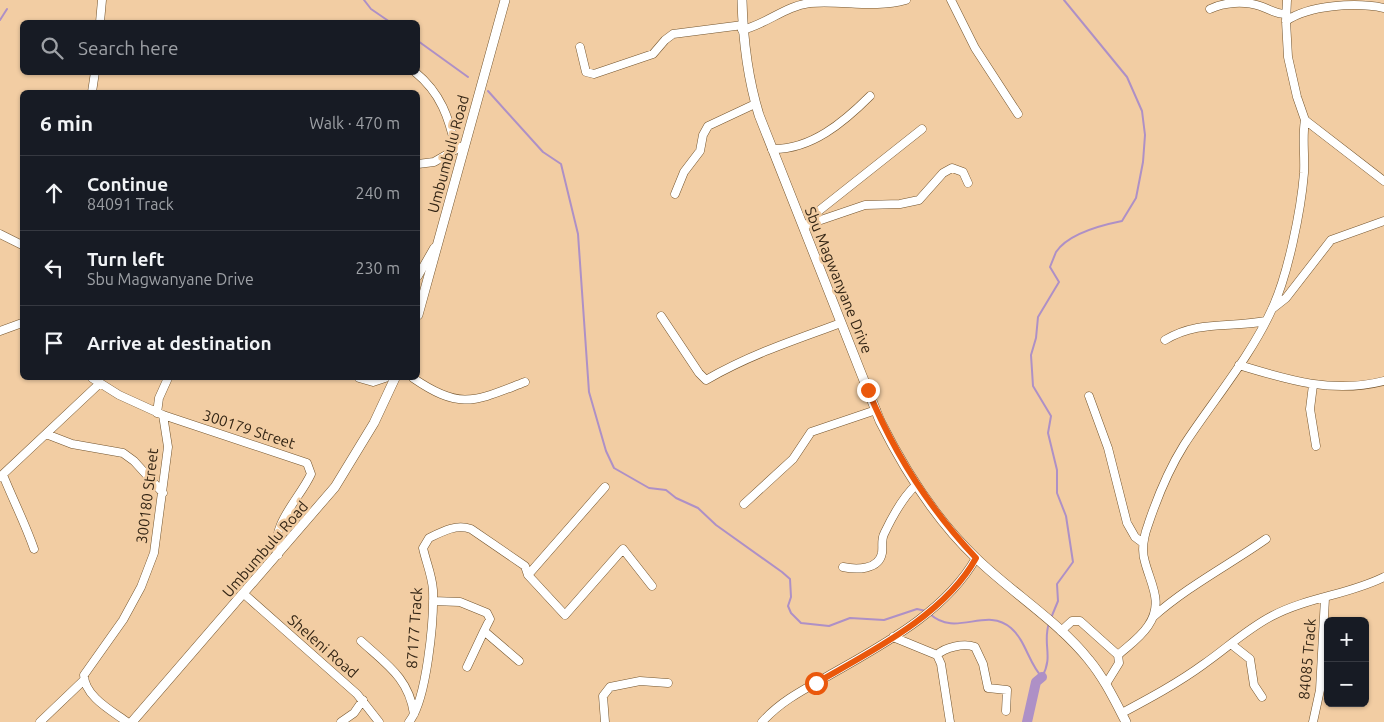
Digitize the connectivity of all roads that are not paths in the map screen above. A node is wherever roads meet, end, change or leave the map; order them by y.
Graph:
1 (102, 0) edge
2 (505, 0) edge
3 (742, 0) edge
4 (906, 0) edge
5 (951, 0) edge
6 (1287, 0) edge
7 (1229, 2) edge
8 (1210, 8) dead end
9 (1384, 8) edge
10 (1286, 18) junction
11 (100, 20) edge
12 (743, 28) junction
13 (580, 47) dead end
14 (95, 75) edge
15 (418, 75) edge
16 (92, 90) edge
17 (870, 96) dead end
18 (755, 104) junction
19 (1018, 114) dead end
20 (1304, 120) junction
21 (922, 129) dead end
22 (466, 143) junction
23 (456, 149) junction
24 (772, 149) junction
25 (420, 164) edge
26 (1384, 181) edge
27 (968, 183) dead end
28 (675, 194) dead end
29 (1384, 221) edge
30 (806, 224) junction
31 (0, 234) edge
32 (438, 242) junction
33 (20, 244) edge
34 (420, 273) edge
35 (420, 309) edge
36 (1272, 309) junction
37 (661, 316) dead end
38 (1266, 321) junction
39 (841, 323) junction
40 (20, 325) edge
41 (0, 332) edge
42 (1165, 340) dead end
43 (1239, 365) junction
44 (94, 380) edge
45 (167, 380) edge
46 (366, 380) edge
47 (379, 380) edge
48 (394, 380) edge
49 (416, 380) edge
50 (1384, 381) edge
51 (525, 382) dead end
52 (99, 384) junction
53 (1313, 385) junction
54 (1089, 396) dead end
55 (876, 410) junction
56 (160, 414) junction
57 (46, 434) junction
58 (1316, 446) dead end
59 (1, 476) edge
60 (916, 485) junction
61 (606, 487) dead end
62 (163, 493) junction
63 (744, 504) dead end
64 (1266, 539) dead end
65 (1143, 543) junction
66 (34, 550) dead end
67 (278, 555) junction
68 (976, 558) junction
69 (843, 567) dead end
70 (528, 575) junction
71 (1384, 577) edge
72 (652, 586) dead end
73 (244, 594) junction
74 (1325, 598) junction
75 (433, 601) junction
76 (1153, 617) junction
77 (1059, 630) junction
78 (484, 631) junction
79 (893, 636) junction
80 (361, 641) dead end
81 (1231, 644) junction
82 (937, 655) junction
83 (1118, 655) junction
84 (519, 662) dead end
85 (468, 668) dead end
86 (84, 680) junction
87 (668, 683) dead end
88 (1106, 684) junction
89 (1262, 697) dead end
90 (363, 700) junction
91 (1006, 711) dead end
92 (1122, 713) junction
93 (411, 719) edge
94 (40, 722) edge
95 (127, 722) edge
96 (132, 722) edge
97 (341, 722) edge
98 (378, 722) edge
99 (605, 722) edge
100 (762, 722) edge
101 (950, 722) edge
102 (1126, 722) edge
103 (1313, 722) edge

1 - 11 street
2 - 22 main road, Umbumbulu Road
3 - 12 main road, Sbu Magwanyane Drive
4 - 12 street
5 - 19 street
6 - 10 street
7 - 8 street
7 - 10 street
9 - 10 street
10 - 20 street
12 - 13 street
12 - 18 main road, Sbu Magwanyane Drive
14 - 16 street
15 - 23 street
17 - 24 street
18 - 24 main road, Sbu Magwanyane Drive
18 - 28 street
20 - 26 street
20 - 36 street
21 - 30 street
22 - 23 street
22 - 32 main road, Umbumbulu Road
23 - 25 street
24 - 30 main road, Sbu Magwanyane Drive
27 - 30 street
29 - 36 street
30 - 39 main road, Sbu Magwanyane Drive
31 - 33 street
32 - 34 street
32 - 35 main road, Umbumbulu Road
36 - 38 street
37 - 39 street
38 - 42 street
38 - 43 street
39 - 55 main road, Sbu Magwanyane Drive
40 - 41 street
43 - 53 street
43 - 65 street
44 - 52 street, 300179 Street
45 - 56 street
46 - 47 street
48 - 67 main road, Umbumbulu Road
49 - 51 street
50 - 53 street
52 - 56 street, 300179 Street
52 - 57 street
53 - 58 street
54 - 65 street
55 - 60 main road, Sbu Magwanyane Drive
55 - 63 street
56 - 62 street, 300180 Street
56 - 67 street, 300179 Street
57 - 59 street
57 - 62 street
59 - 66 street
60 - 68 main road, Sbu Magwanyane Drive
60 - 69 street
61 - 70 street
62 - 86 street, 300180 Street
64 - 76 street
65 - 76 street
67 - 73 main road, Umbumbulu Road
68 - 77 main road, Sbu Magwanyane Drive
68 - 79 street
70 - 72 street
70 - 75 street, 87177 Track
71 - 74 street
73 - 90 street, Sheleni Road
73 - 96 main road, Umbumbulu Road
74 - 81 street
74 - 103 street, 84085 Track
75 - 78 street
75 - 93 street, 87177 Track
76 - 83 street
77 - 83 street
77 - 88 main road, Sbu Magwanyane Drive
78 - 84 street
78 - 85 street
79 - 82 street
79 - 100 street
80 - 93 street
81 - 89 street
81 - 92 street
82 - 91 street
82 - 101 street
83 - 88 street
86 - 94 street, 300180 Street
86 - 95 street
87 - 99 street
88 - 92 main road, Sbu Magwanyane Drive
90 - 97 street
90 - 98 street, Sheleni Road
92 - 102 main road, Sbu Magwanyane Drive

